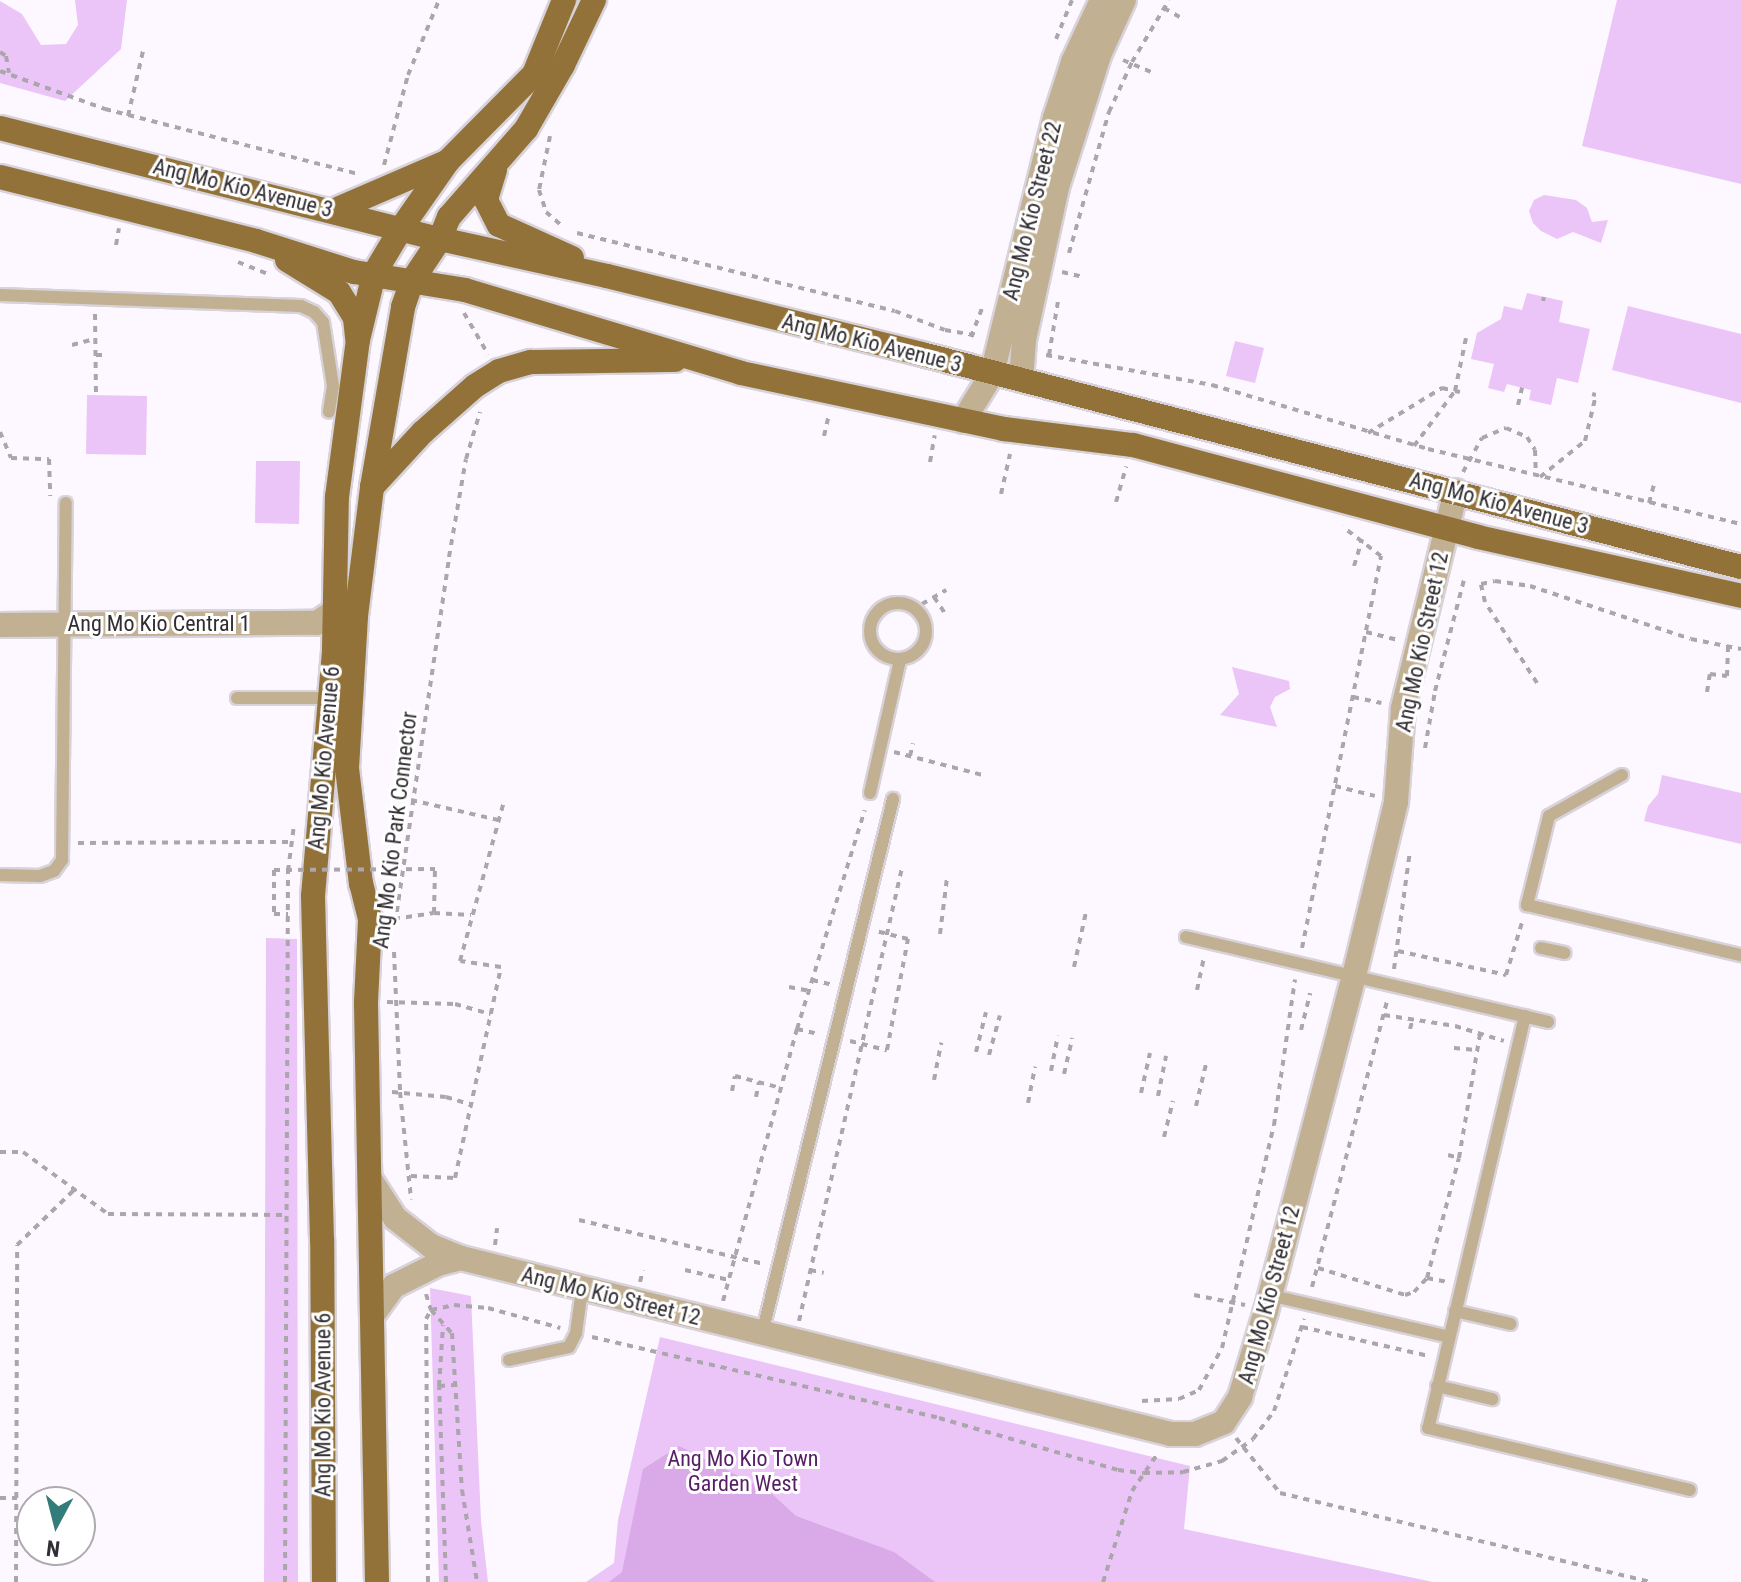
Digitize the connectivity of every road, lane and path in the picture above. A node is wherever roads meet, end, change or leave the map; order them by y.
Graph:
1 (439, 0) edge
2 (564, 0) edge
3 (594, 0) edge
4 (1102, 0) edge
5 (1124, 0) edge
6 (1169, 0) edge
7 (1164, 8) junction
8 (1183, 19) dead end
9 (143, 51) dead end
10 (0, 52) edge
11 (1132, 62) junction
12 (0, 71) edge
13 (9, 73) junction
14 (1154, 73) dead end
15 (128, 116) junction
16 (0, 128) edge
17 (448, 161) junction
18 (495, 168) junction
19 (374, 171) dead end
20 (363, 175) dead end
21 (0, 177) edge
22 (335, 210) junction
23 (555, 220) dead end
24 (104, 224) dead end
25 (402, 227) junction
26 (131, 230) dead end
27 (118, 234) dead end
28 (440, 239) junction
29 (256, 241) junction
30 (116, 245) dead end
31 (229, 257) dead end
32 (1063, 273) junction
33 (374, 274) junction
34 (607, 276) junction
35 (1083, 277) dead end
36 (285, 280) dead end
37 (412, 281) junction
38 (0, 295) edge
39 (96, 299) junction
40 (953, 331) dead end
41 (1466, 338) dead end
42 (95, 339) junction
43 (358, 340) junction
44 (72, 345) dead end
45 (96, 355) junction
46 (107, 355) dead end
47 (701, 359) junction
48 (992, 374) junction
49 (1021, 380) junction
50 (1522, 387) dead end
51 (1457, 392) junction
52 (1592, 394) dead end
53 (96, 395) dead end
54 (484, 401) dead end
55 (1518, 405) dead end
56 (329, 412) dead end
57 (830, 414) dead end
58 (963, 421) junction
59 (0, 432) edge
60 (1368, 433) junction
61 (824, 436) dead end
62 (935, 439) dead end
63 (1274, 444) junction
64 (1414, 446) junction
65 (1009, 457) dead end
66 (1468, 459) junction
67 (930, 462) dead end
68 (1124, 474) dead end
69 (1538, 476) junction
70 (1265, 480) junction
71 (1654, 484) dead end
72 (372, 487) junction
73 (1456, 491) junction
74 (1001, 494) dead end
75 (50, 498) dead end
76 (1116, 502) dead end
77 (66, 503) dead end
78 (1649, 503) junction
79 (1741, 515) edge
80 (1740, 524) edge
81 (1447, 528) junction
82 (1362, 539) dead end
83 (1381, 556) dead end
84 (1354, 566) dead end
85 (1741, 567) edge
86 (1464, 580) dead end
87 (946, 590) dead end
88 (1741, 596) edge
89 (934, 597) junction
90 (947, 616) dead end
91 (326, 617) junction
92 (0, 625) edge
93 (65, 625) junction
94 (927, 629) junction
95 (1366, 632) junction
96 (1406, 642) dead end
97 (1728, 647) junction
98 (1741, 649) edge
99 (900, 660) junction
100 (1537, 683) dead end
101 (1707, 692) dead end
102 (1353, 697) junction
103 (237, 698) dead end
104 (329, 698) junction
105 (1403, 708) junction
106 (913, 743) dead end
107 (880, 749) junction
108 (910, 756) junction
109 (1423, 763) dead end
110 (982, 775) dead end
111 (1622, 775) dead end
112 (1335, 786) junction
113 (870, 793) joint
114 (893, 799) dead end
115 (411, 800) junction
116 (504, 801) dead end
117 (1396, 802) junction
118 (498, 820) junction
119 (291, 842) dead end
120 (63, 843) junction
121 (1410, 849) dead end
122 (902, 867) dead end
123 (0, 875) edge
124 (947, 878) dead end
125 (1550, 910) junction
126 (1086, 912) dead end
127 (434, 913) junction
128 (313, 914) junction
129 (471, 915) junction
130 (396, 918) junction
131 (394, 930) dead end
132 (940, 934) dead end
133 (896, 935) dead end
134 (1186, 937) dead end
135 (393, 942) dead end
136 (1541, 948) dead end
137 (1205, 951) dead end
138 (1398, 951) junction
139 (1564, 953) dead end
140 (1741, 955) edge
141 (1298, 964) junction
142 (1074, 967) dead end
143 (1354, 976) junction
144 (1390, 985) junction
145 (789, 987) dead end
146 (1197, 990) dead end
147 (809, 991) junction
148 (1310, 993) dead end
149 (396, 1002) junction
150 (986, 1012) dead end
151 (491, 1014) junction
152 (1000, 1015) dead end
153 (1384, 1015) junction
154 (1525, 1016) junction
155 (1413, 1018) junction
156 (1548, 1022) dead end
157 (1410, 1029) dead end
158 (1301, 1030) dead end
159 (1058, 1036) dead end
160 (1072, 1038) dead end
161 (941, 1043) dead end
162 (862, 1044) junction
163 (1454, 1048) dead end
164 (1480, 1050) junction
165 (976, 1052) dead end
166 (1150, 1053) dead end
167 (989, 1055) dead end
168 (1166, 1056) dead end
169 (1206, 1064) dead end
170 (1035, 1067) dead end
171 (1051, 1071) dead end
172 (1064, 1074) dead end
173 (934, 1080) dead end
174 (759, 1082) junction
175 (781, 1088) junction
176 (732, 1091) dead end
177 (400, 1092) dead end
178 (1141, 1093) dead end
179 (1158, 1096) dead end
180 (756, 1097) dead end
181 (1173, 1101) dead end
182 (1028, 1103) dead end
183 (472, 1105) junction
184 (1196, 1106) dead end
185 (1164, 1137) dead end
186 (0, 1152) edge
187 (1448, 1155) dead end
188 (1459, 1158) junction
189 (411, 1176) junction
190 (370, 1179) junction
191 (75, 1189) junction
192 (286, 1215) dead end
193 (579, 1220) dead end
194 (497, 1228) dead end
195 (416, 1235) junction
196 (496, 1240) dead end
197 (481, 1242) dead end
198 (510, 1250) dead end
199 (461, 1258) junction
200 (735, 1258) junction
201 (778, 1267) junction
202 (1317, 1268) junction
203 (685, 1270) dead end
204 (810, 1270) junction
205 (419, 1272) junction
206 (824, 1273) dead end
207 (626, 1280) dead end
208 (729, 1280) junction
209 (654, 1287) dead end
210 (582, 1289) junction
211 (1194, 1295) dead end
212 (1269, 1295) junction
213 (709, 1300) dead end
214 (1231, 1301) junction
215 (723, 1303) junction
216 (1308, 1304) junction
217 (431, 1310) junction
218 (1455, 1311) junction
219 (372, 1316) junction
220 (799, 1321) junction
221 (443, 1323) junction
222 (764, 1323) junction
223 (812, 1324) dead end
224 (1511, 1324) dead end
225 (1302, 1327) junction
226 (576, 1333) junction
227 (1449, 1337) junction
228 (1444, 1359) junction
229 (509, 1360) dead end
230 (455, 1385) junction
231 (439, 1386) junction
232 (1437, 1386) junction
233 (1492, 1399) dead end
234 (1134, 1401) dead end
235 (1224, 1422) junction
236 (1171, 1434) junction
237 (1144, 1473) junction
238 (17, 1486) edge
239 (1690, 1490) dead end
240 (324, 1582) edge
241 (377, 1582) edge
242 (428, 1582) edge
243 (446, 1582) edge
244 (477, 1582) edge
245 (1103, 1582) edge
246 (1652, 1582) edge

1 - 19 path
2 - 17 main road, Ang Mo Kio Avenue 6
3 - 18 main road, Ang Mo Kio Avenue 6
4 - 48 street, Ang Mo Kio Street 22
5 - 49 street, Ang Mo Kio Street 22
6 - 7 path
7 - 8 path
7 - 11 path
9 - 15 path
10 - 13 path
11 - 14 path
11 - 32 path
12 - 13 path
13 - 15 path
15 - 20 path
16 - 22 main road, Ang Mo Kio Avenue 3
17 - 22 main road
17 - 25 main road, Ang Mo Kio Avenue 6
18 - 28 main road, Ang Mo Kio Avenue 6
18 - 34 main road
21 - 29 main road, Ang Mo Kio Avenue 3
22 - 25 main road, Ang Mo Kio Avenue 3
23 - 40 path
24 - 26 path
25 - 28 main road, Ang Mo Kio Avenue 3
25 - 33 main road, Ang Mo Kio Avenue 6
27 - 30 path
28 - 34 main road, Ang Mo Kio Avenue 3
28 - 37 main road, Ang Mo Kio Avenue 6
29 - 33 main road, Ang Mo Kio Avenue 3
29 - 43 main road
31 - 36 path
32 - 35 path
32 - 60 path
33 - 37 main road, Ang Mo Kio Avenue 3
33 - 43 main road, Ang Mo Kio Avenue 6
34 - 48 main road, Ang Mo Kio Avenue 3
37 - 47 main road, Ang Mo Kio Avenue 3
37 - 72 main road, Ang Mo Kio Avenue 6
38 - 39 lane
39 - 42 path
39 - 56 lane
41 - 51 path
42 - 44 path
42 - 45 path
43 - 91 main road, Ang Mo Kio Avenue 6
45 - 46 path
45 - 53 path
47 - 58 main road, Ang Mo Kio Avenue 3
47 - 72 main road
48 - 49 main road, Ang Mo Kio Avenue 3
48 - 58 street, Ang Mo Kio Street 22
49 - 63 main road, Ang Mo Kio Avenue 3
50 - 55 path
51 - 60 path
51 - 64 path
52 - 69 path
54 - 115 path, Ang Mo Kio Park Connector
57 - 61 path
58 - 70 main road, Ang Mo Kio Avenue 3
59 - 75 path
60 - 64 path
62 - 67 path
63 - 70 main road
63 - 73 main road, Ang Mo Kio Avenue 3
64 - 66 path
65 - 74 path
66 - 69 path
66 - 69 path
66 - 73 path
68 - 76 path
69 - 78 path
70 - 81 main road, Ang Mo Kio Avenue 3
71 - 78 path
72 - 190 main road, Ang Mo Kio Avenue 6
73 - 81 street, Ang Mo Kio Street 12
73 - 85 main road, Ang Mo Kio Avenue 3
77 - 93 lane
78 - 80 path
79 - 80 path
81 - 88 main road, Ang Mo Kio Avenue 3
81 - 105 street, Ang Mo Kio Street 12
82 - 84 path
83 - 95 path
86 - 109 path
87 - 89 path
89 - 90 path
89 - 94 path
91 - 93 street, Ang Mo Kio Central 1
91 - 104 main road, Ang Mo Kio Avenue 6
92 - 93 street, Ang Mo Kio Central 1
93 - 120 lane
94 - 99 lane
94 - 99 lane
95 - 96 path
95 - 102 path
97 - 98 path
97 - 100 path
97 - 101 path
99 - 107 lane
102 - 105 path
102 - 112 path
103 - 104 lane
104 - 128 main road, Ang Mo Kio Avenue 6
105 - 117 street, Ang Mo Kio Street 12
106 - 108 path
107 - 108 path
107 - 113 lane
108 - 110 path
111 - 125 lane
112 - 117 path
112 - 141 path
113 - 147 path
114 - 201 lane
115 - 118 path
115 - 130 path, Ang Mo Kio Park Connector
116 - 118 path
117 - 143 street, Ang Mo Kio Street 12
118 - 129 path
119 - 120 path
120 - 123 lane
121 - 138 path
122 - 162 path
124 - 132 path
125 - 138 path
125 - 140 lane
126 - 142 path
127 - 128 path, bridge
127 - 129 path
127 - 130 path
128 - 240 main road, Ang Mo Kio Avenue 6
129 - 151 path
130 - 131 path, Ang Mo Kio Park Connector
133 - 162 path
134 - 141 lane
135 - 149 path, Ang Mo Kio Park Connector
136 - 139 lane
137 - 146 path
138 - 144 path
141 - 143 lane
141 - 214 path
143 - 144 lane
143 - 212 street, Ang Mo Kio Street 12
144 - 153 path
144 - 154 lane
145 - 147 path
147 - 175 path
148 - 158 path
149 - 151 path
149 - 189 path, Ang Mo Kio Park Connector
150 - 165 path
151 - 183 path
152 - 167 path
153 - 155 path
153 - 202 path
154 - 156 lane
154 - 218 lane
155 - 157 path
155 - 164 path
159 - 171 path
160 - 172 path
161 - 173 path
162 - 204 path
163 - 164 path
164 - 188 path
166 - 178 path
168 - 179 path
169 - 184 path
170 - 182 path
174 - 175 path
174 - 176 path
174 - 180 path
175 - 200 path
177 - 183 path
181 - 185 path
183 - 189 path
186 - 191 path
187 - 188 path
188 - 202 path
189 - 195 path, Ang Mo Kio Park Connector
190 - 195 street, Ang Mo Kio Street 12
190 - 219 main road, Ang Mo Kio Avenue 6
191 - 192 path
191 - 238 path
193 - 200 path
194 - 196 path
195 - 199 street, Ang Mo Kio Street 12
197 - 198 path
199 - 205 street
199 - 210 street, Ang Mo Kio Street 12
200 - 201 path
200 - 208 path
201 - 222 lane
202 - 216 path
203 - 208 path
204 - 206 path
204 - 220 path
205 - 217 path
205 - 219 street
207 - 209 path
208 - 215 path
210 - 222 street, Ang Mo Kio Street 12
210 - 226 lane
211 - 214 path
212 - 216 lane
212 - 235 street, Ang Mo Kio Street 12
213 - 215 path
214 - 234 path
215 - 222 path
216 - 225 path
216 - 227 lane
217 - 221 path
217 - 226 path
217 - 242 path
218 - 224 lane
218 - 227 lane
219 - 241 main road, Ang Mo Kio Avenue 6
220 - 222 path
220 - 223 path
221 - 230 path
221 - 231 path
222 - 236 street, Ang Mo Kio Street 12
225 - 228 path
225 - 237 path
226 - 229 lane
226 - 237 path
227 - 228 lane
228 - 232 lane
230 - 231 path
230 - 244 path
231 - 243 path
232 - 233 lane
232 - 239 lane
235 - 236 street, Ang Mo Kio Street 12
235 - 246 path
236 - 237 path
237 - 245 path

